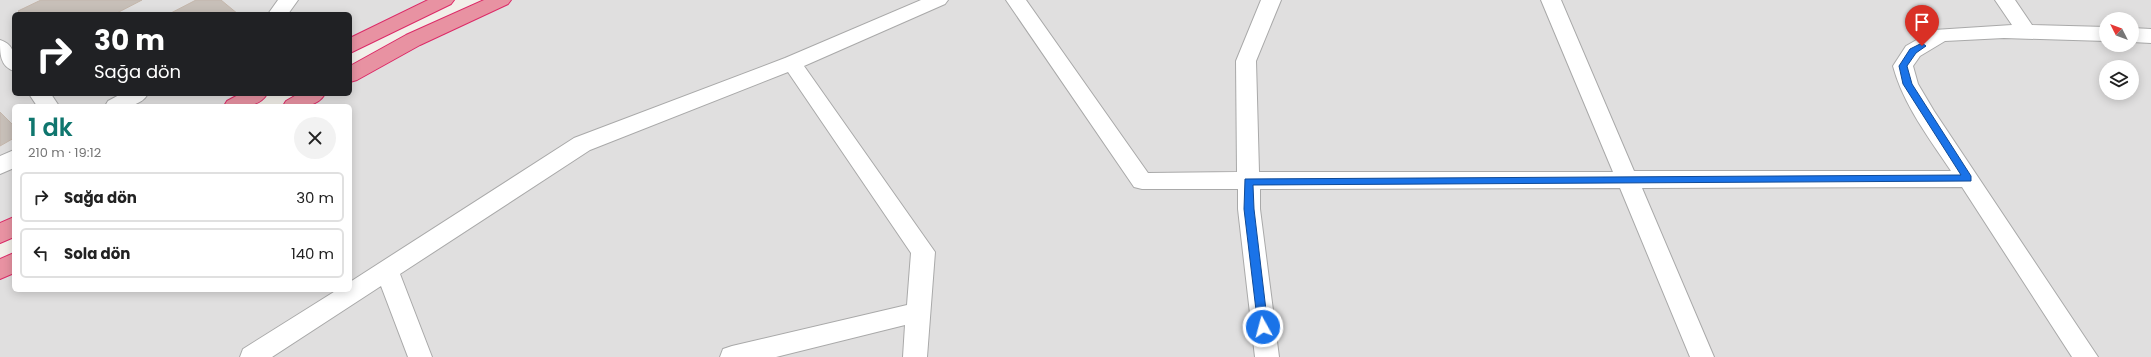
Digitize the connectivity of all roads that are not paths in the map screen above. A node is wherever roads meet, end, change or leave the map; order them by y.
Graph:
1 (288, 0) edge
2 (444, 0) edge
3 (501, 0) edge
4 (938, 0) edge
5 (1016, 0) edge
6 (1271, 0) edge
7 (1551, 0) edge
8 (2005, 0) edge
9 (279, 12) edge
10 (2026, 31) junction
11 (2099, 34) edge
12 (2139, 35) edge
13 (2151, 36) edge
14 (352, 45) edge
15 (0, 47) edge
16 (12, 62) edge
17 (792, 64) junction
18 (352, 74) edge
19 (41, 96) edge
20 (134, 96) edge
21 (253, 96) edge
22 (311, 96) edge
23 (47, 104) edge
24 (119, 104) edge
25 (238, 104) edge
26 (297, 104) edge
27 (12, 159) edge
28 (0, 166) edge
29 (1968, 179) junction
30 (1626, 180) junction
31 (1248, 182) junction
32 (12, 227) edge
33 (0, 234) edge
34 (12, 263) edge
35 (0, 270) edge
36 (387, 270) junction
37 (918, 312) junction
38 (252, 357) edge
39 (420, 357) edge
40 (732, 357) edge
41 (915, 357) edge
42 (1267, 357) edge
43 (1702, 357) edge
44 (2086, 357) edge

1 - 9 street
2 - 14 highway
3 - 18 highway
4 - 17 street
5 - 31 street
6 - 31 street
7 - 30 street
8 - 10 street
10 - 11 street
10 - 29 street
12 - 13 street
15 - 16 street
17 - 36 street
17 - 37 street
19 - 23 street
20 - 24 street
21 - 25 highway
22 - 26 highway
27 - 28 street
29 - 30 street
29 - 44 street
30 - 31 street
30 - 43 street
31 - 42 street
32 - 33 highway
34 - 35 highway
36 - 38 street
36 - 39 street
37 - 40 street
37 - 41 street

